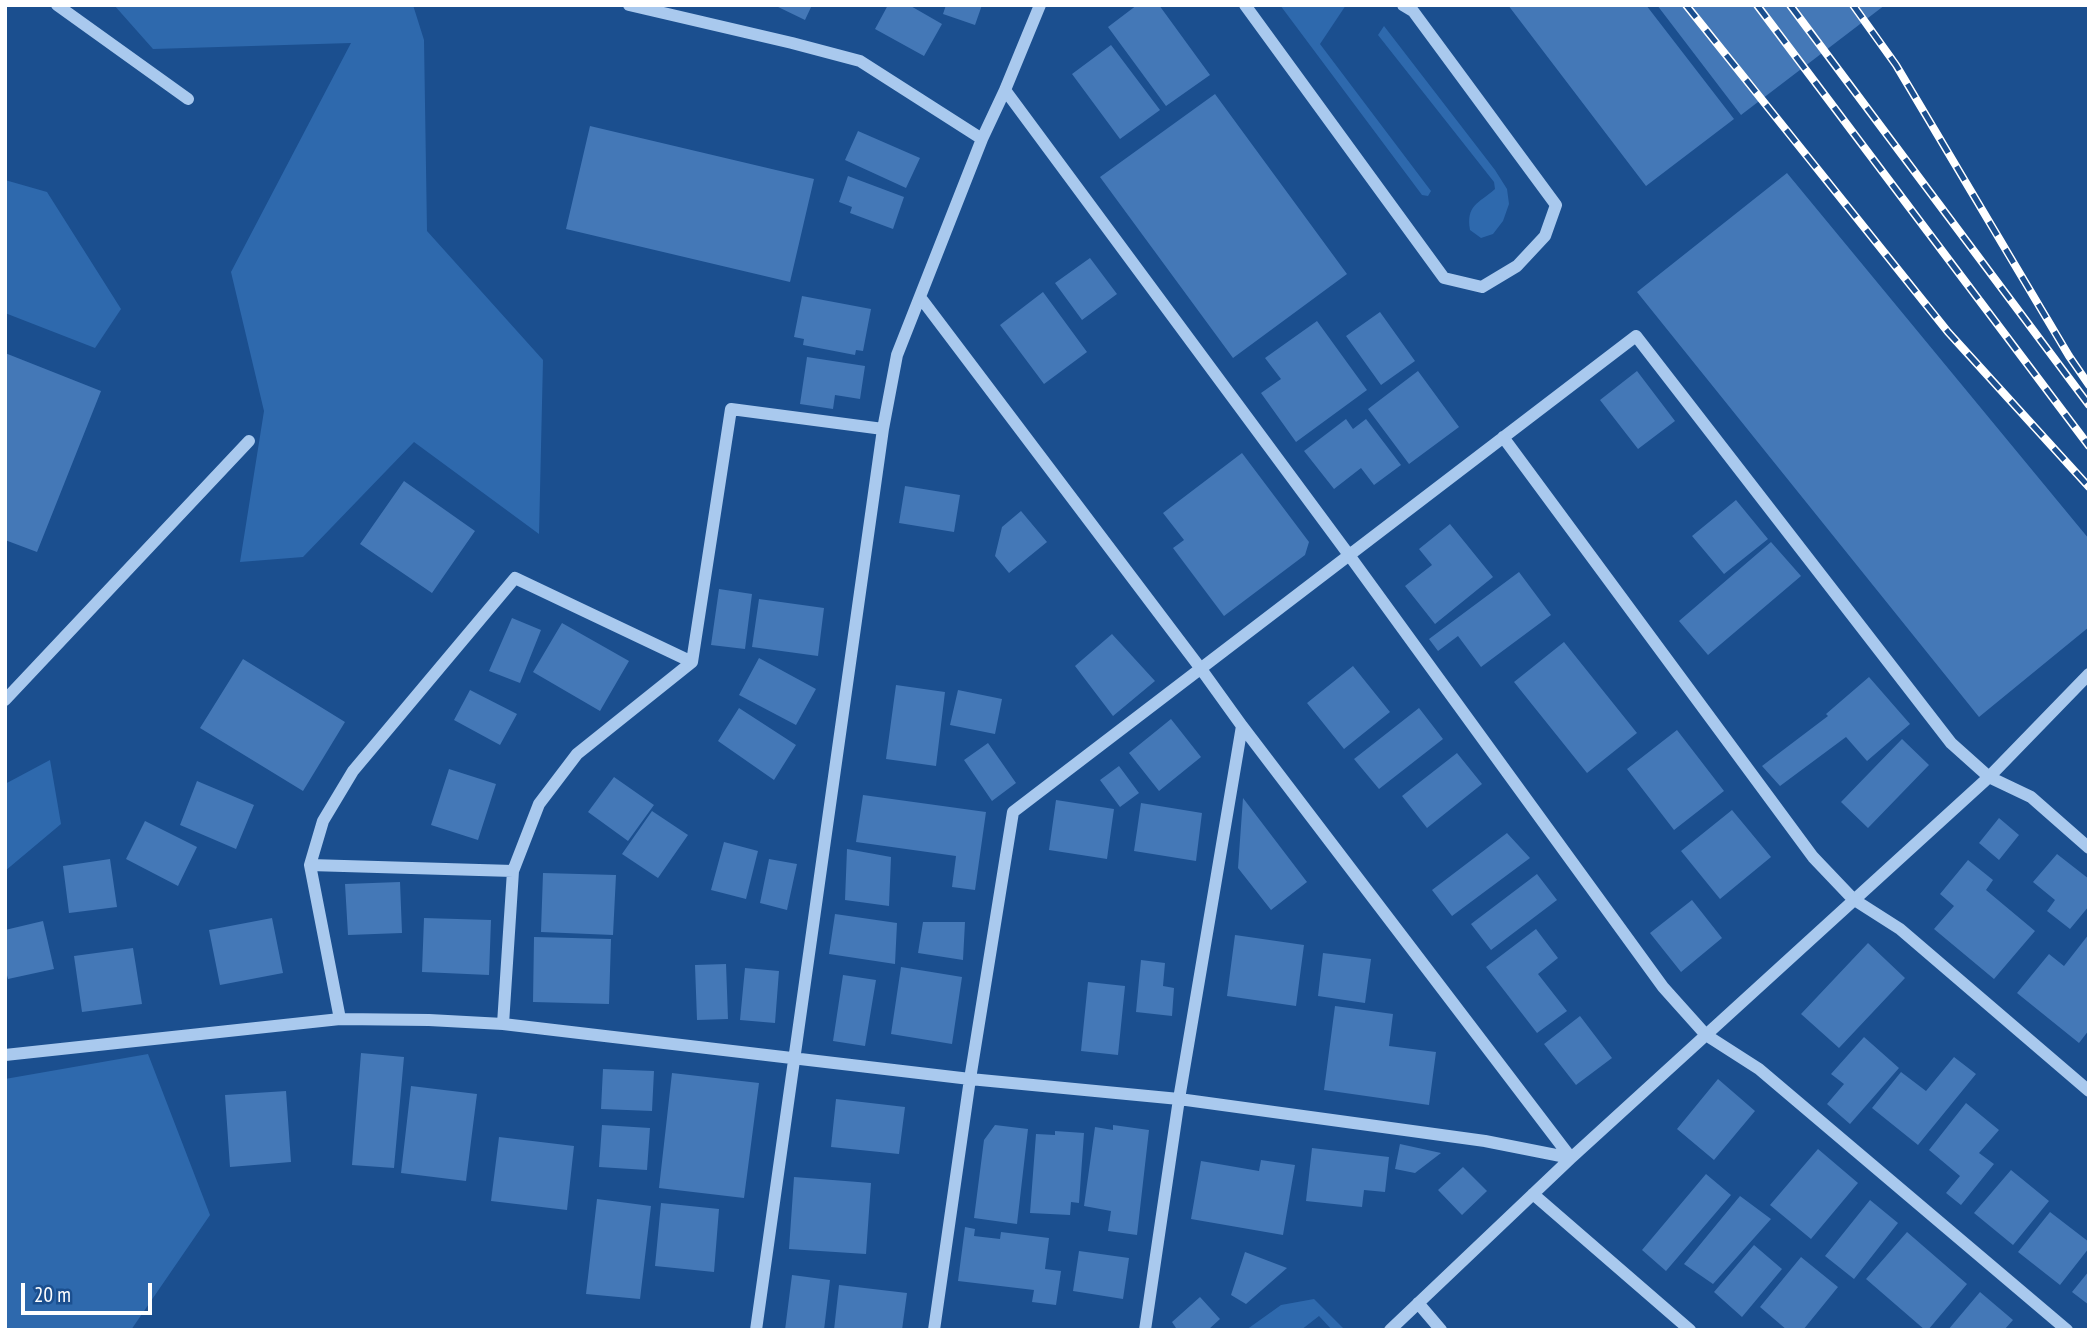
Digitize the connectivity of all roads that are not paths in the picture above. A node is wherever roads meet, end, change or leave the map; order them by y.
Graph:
1 (57, 5) edge
2 (629, 5) edge
3 (1040, 5) edge
4 (1245, 5) edge
5 (1403, 5) edge
6 (1006, 90) junction
7 (188, 99) dead end
8 (982, 139) junction
9 (920, 297) junction
10 (883, 429) junction
11 (1503, 437) junction
12 (249, 441) dead end
13 (1349, 555) junction
14 (692, 662) junction
15 (1201, 669) junction
16 (2089, 674) edge
17 (5, 700) edge
18 (1242, 726) junction
19 (1989, 777) junction
20 (2089, 848) edge
21 (310, 864) junction
22 (513, 871) junction
23 (1853, 899) junction
24 (340, 1019) junction
25 (503, 1024) junction
26 (1706, 1034) junction
27 (5, 1055) edge
28 (795, 1060) junction
29 (970, 1079) junction
30 (2089, 1091) edge
31 (1179, 1099) junction
32 (1571, 1158) junction
33 (1533, 1194) junction
34 (1418, 1303) junction
35 (756, 1330) edge
36 (934, 1330) edge
37 (1145, 1330) edge
38 (1390, 1330) edge
39 (1441, 1330) edge
40 (1690, 1330) edge
41 (2067, 1330) edge

1 - 7 street
2 - 8 street
3 - 6 street
4 - 5 street
6 - 8 street
6 - 13 street
8 - 9 street
9 - 10 street
9 - 15 street
10 - 14 street
10 - 28 street
11 - 13 street
11 - 19 street
11 - 23 street
12 - 17 street
13 - 15 street
13 - 26 street
14 - 21 street
14 - 22 street
15 - 18 street
15 - 29 street
16 - 19 street
18 - 31 street
18 - 32 street
19 - 20 street
19 - 23 street
21 - 22 street
21 - 24 street
22 - 25 street
23 - 26 street
23 - 30 street
24 - 25 street
24 - 27 street
25 - 28 street
26 - 32 street
26 - 41 street
28 - 29 street
28 - 35 street
29 - 31 street
29 - 36 street
31 - 32 street
31 - 37 street
32 - 33 street
33 - 34 street
33 - 40 street
34 - 38 street
34 - 39 street

